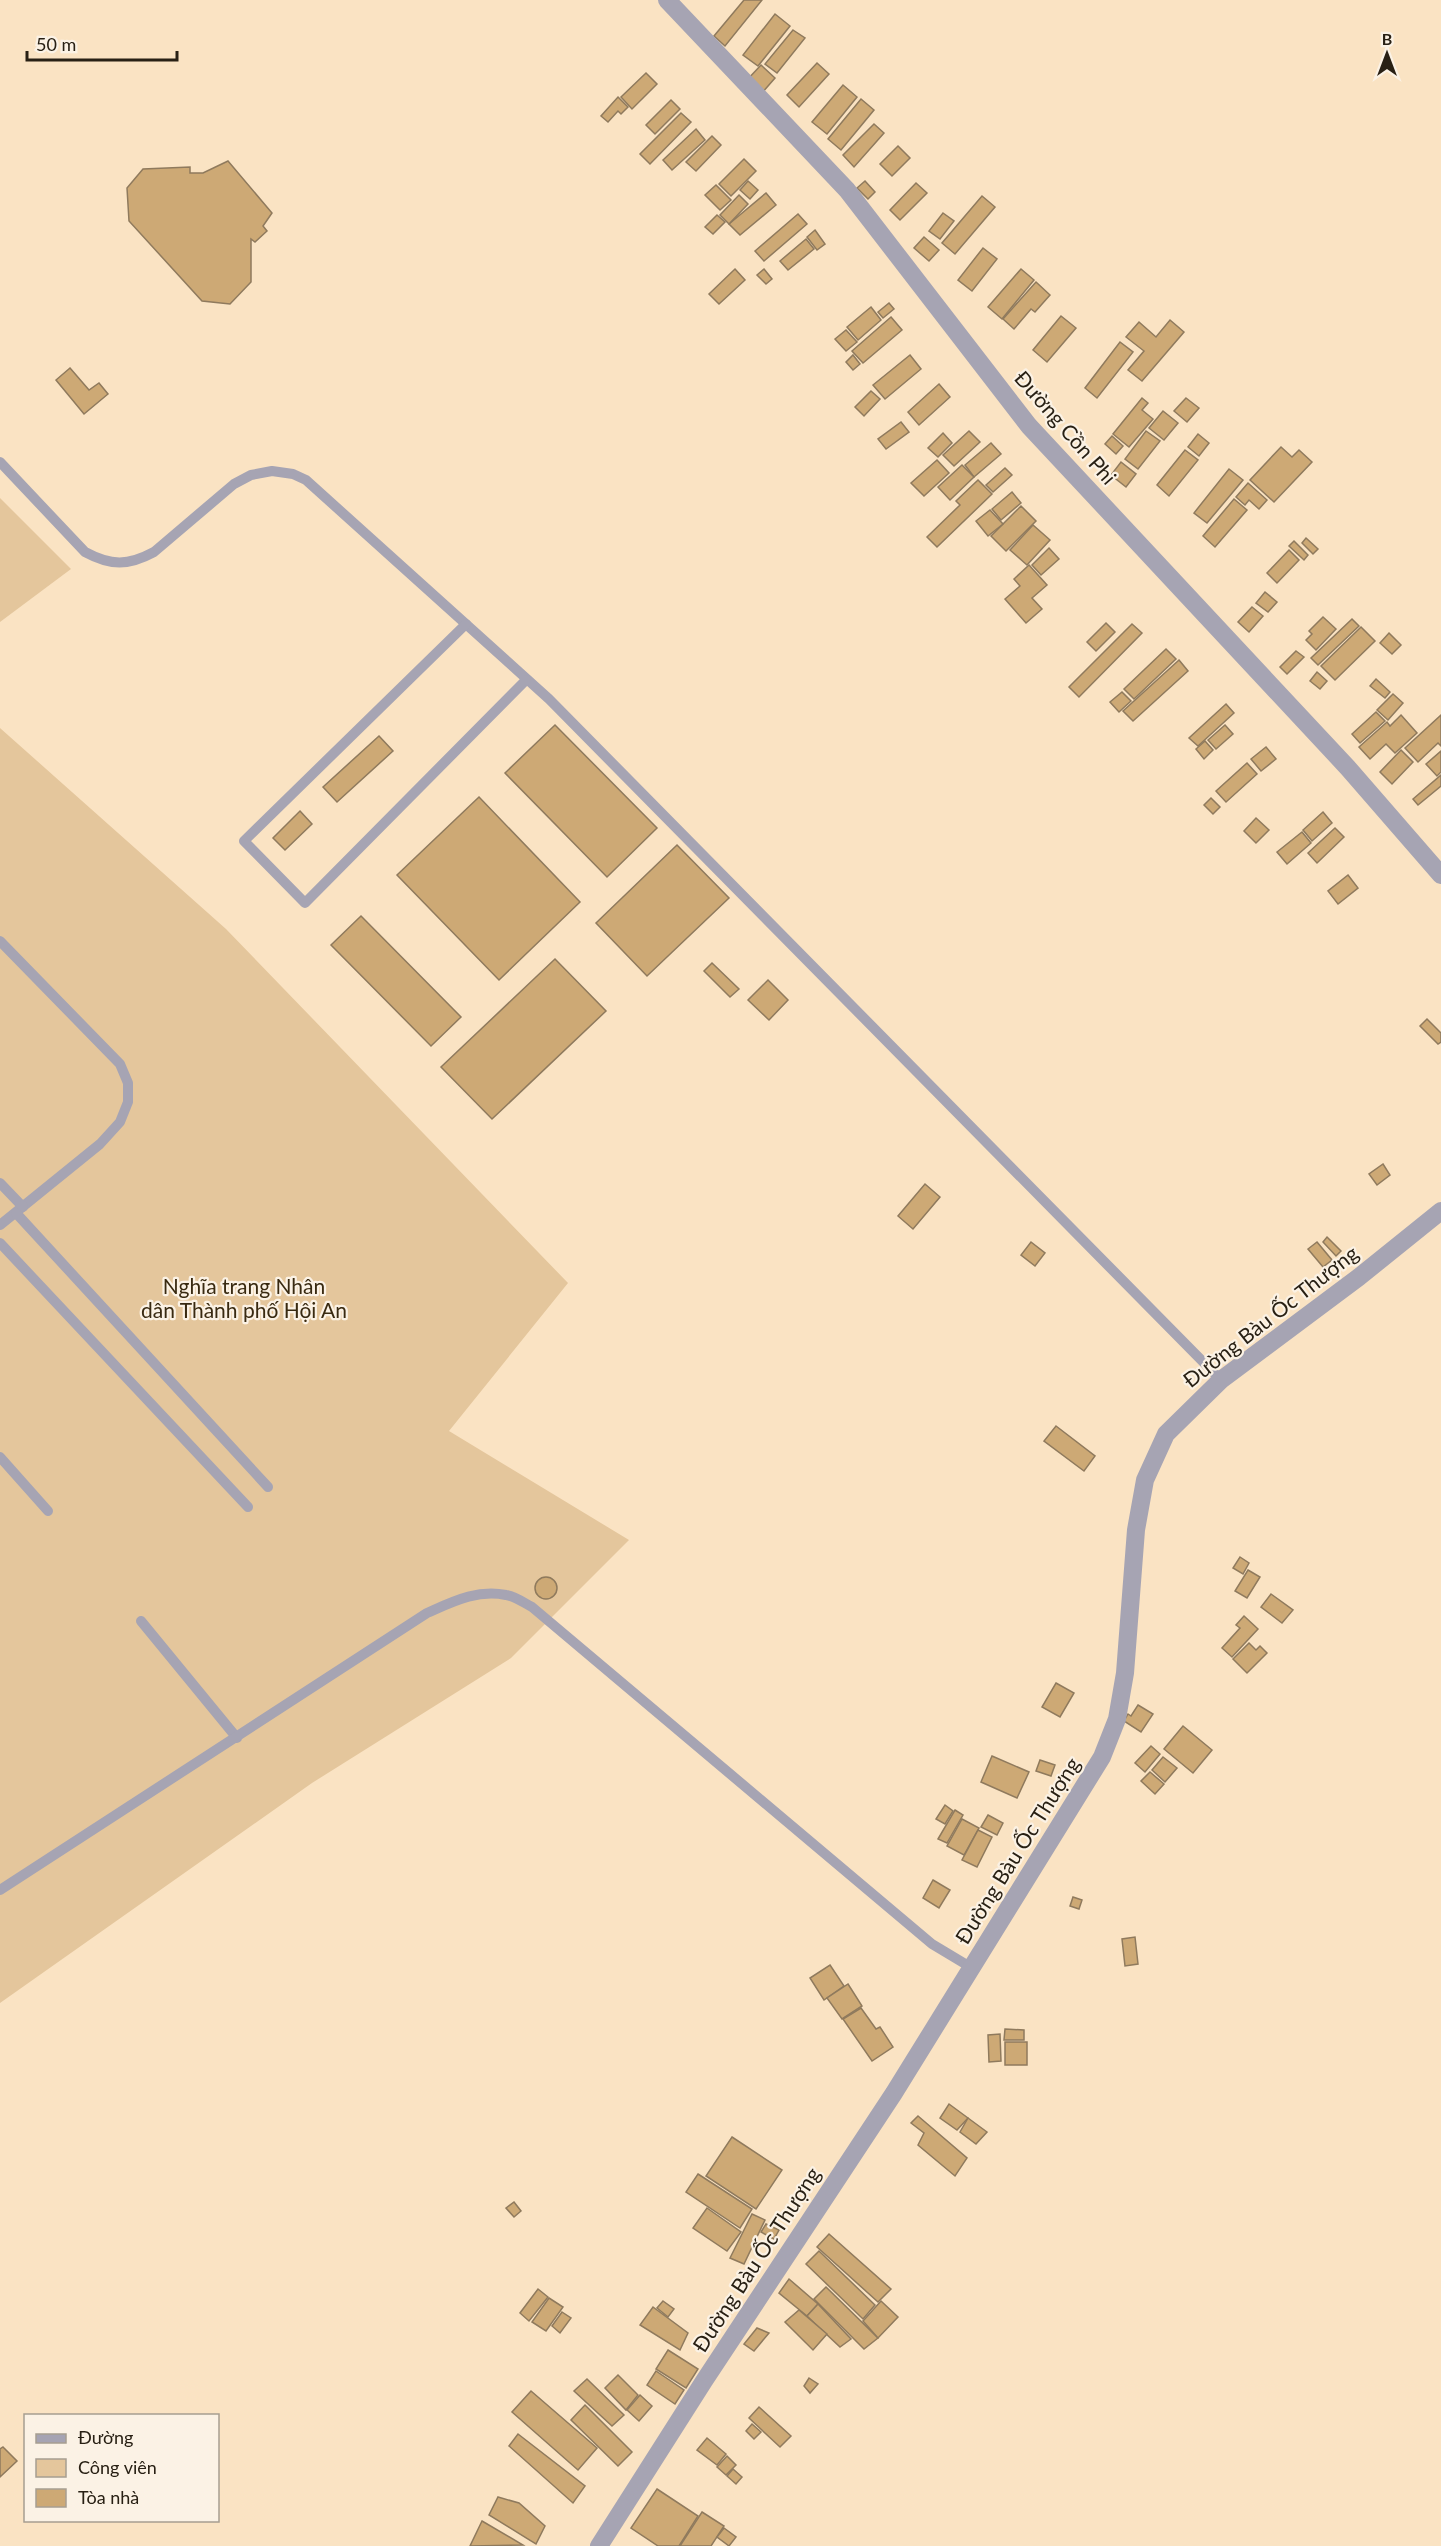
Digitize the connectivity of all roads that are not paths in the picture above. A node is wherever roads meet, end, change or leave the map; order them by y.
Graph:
1 (667, 0) edge
2 (0, 462) edge
3 (466, 624) junction
4 (526, 680) junction
5 (1441, 875) edge
6 (0, 941) edge
7 (0, 1183) edge
8 (19, 1210) junction
9 (1441, 1210) edge
10 (0, 1225) edge
11 (0, 1244) edge
12 (1221, 1380) junction
13 (0, 1456) edge
14 (268, 1488) dead end
15 (248, 1507) dead end
16 (48, 1511) dead end
17 (141, 1621) dead end
18 (237, 1738) junction
19 (0, 1890) edge
20 (972, 1968) junction
21 (599, 2546) edge

1 - 5 street, Đường Cồn Phi
2 - 3 lane
3 - 4 lane
3 - 4 lane
4 - 12 lane
6 - 8 lane
7 - 8 lane
8 - 10 lane
8 - 14 lane
9 - 12 street, Đường Bàu Ốc Thượng
11 - 15 lane
12 - 20 street, Đường Bàu Ốc Thượng
13 - 16 lane
17 - 18 lane
18 - 19 lane
18 - 20 lane
20 - 21 street, Đường Bàu Ốc Thượng

